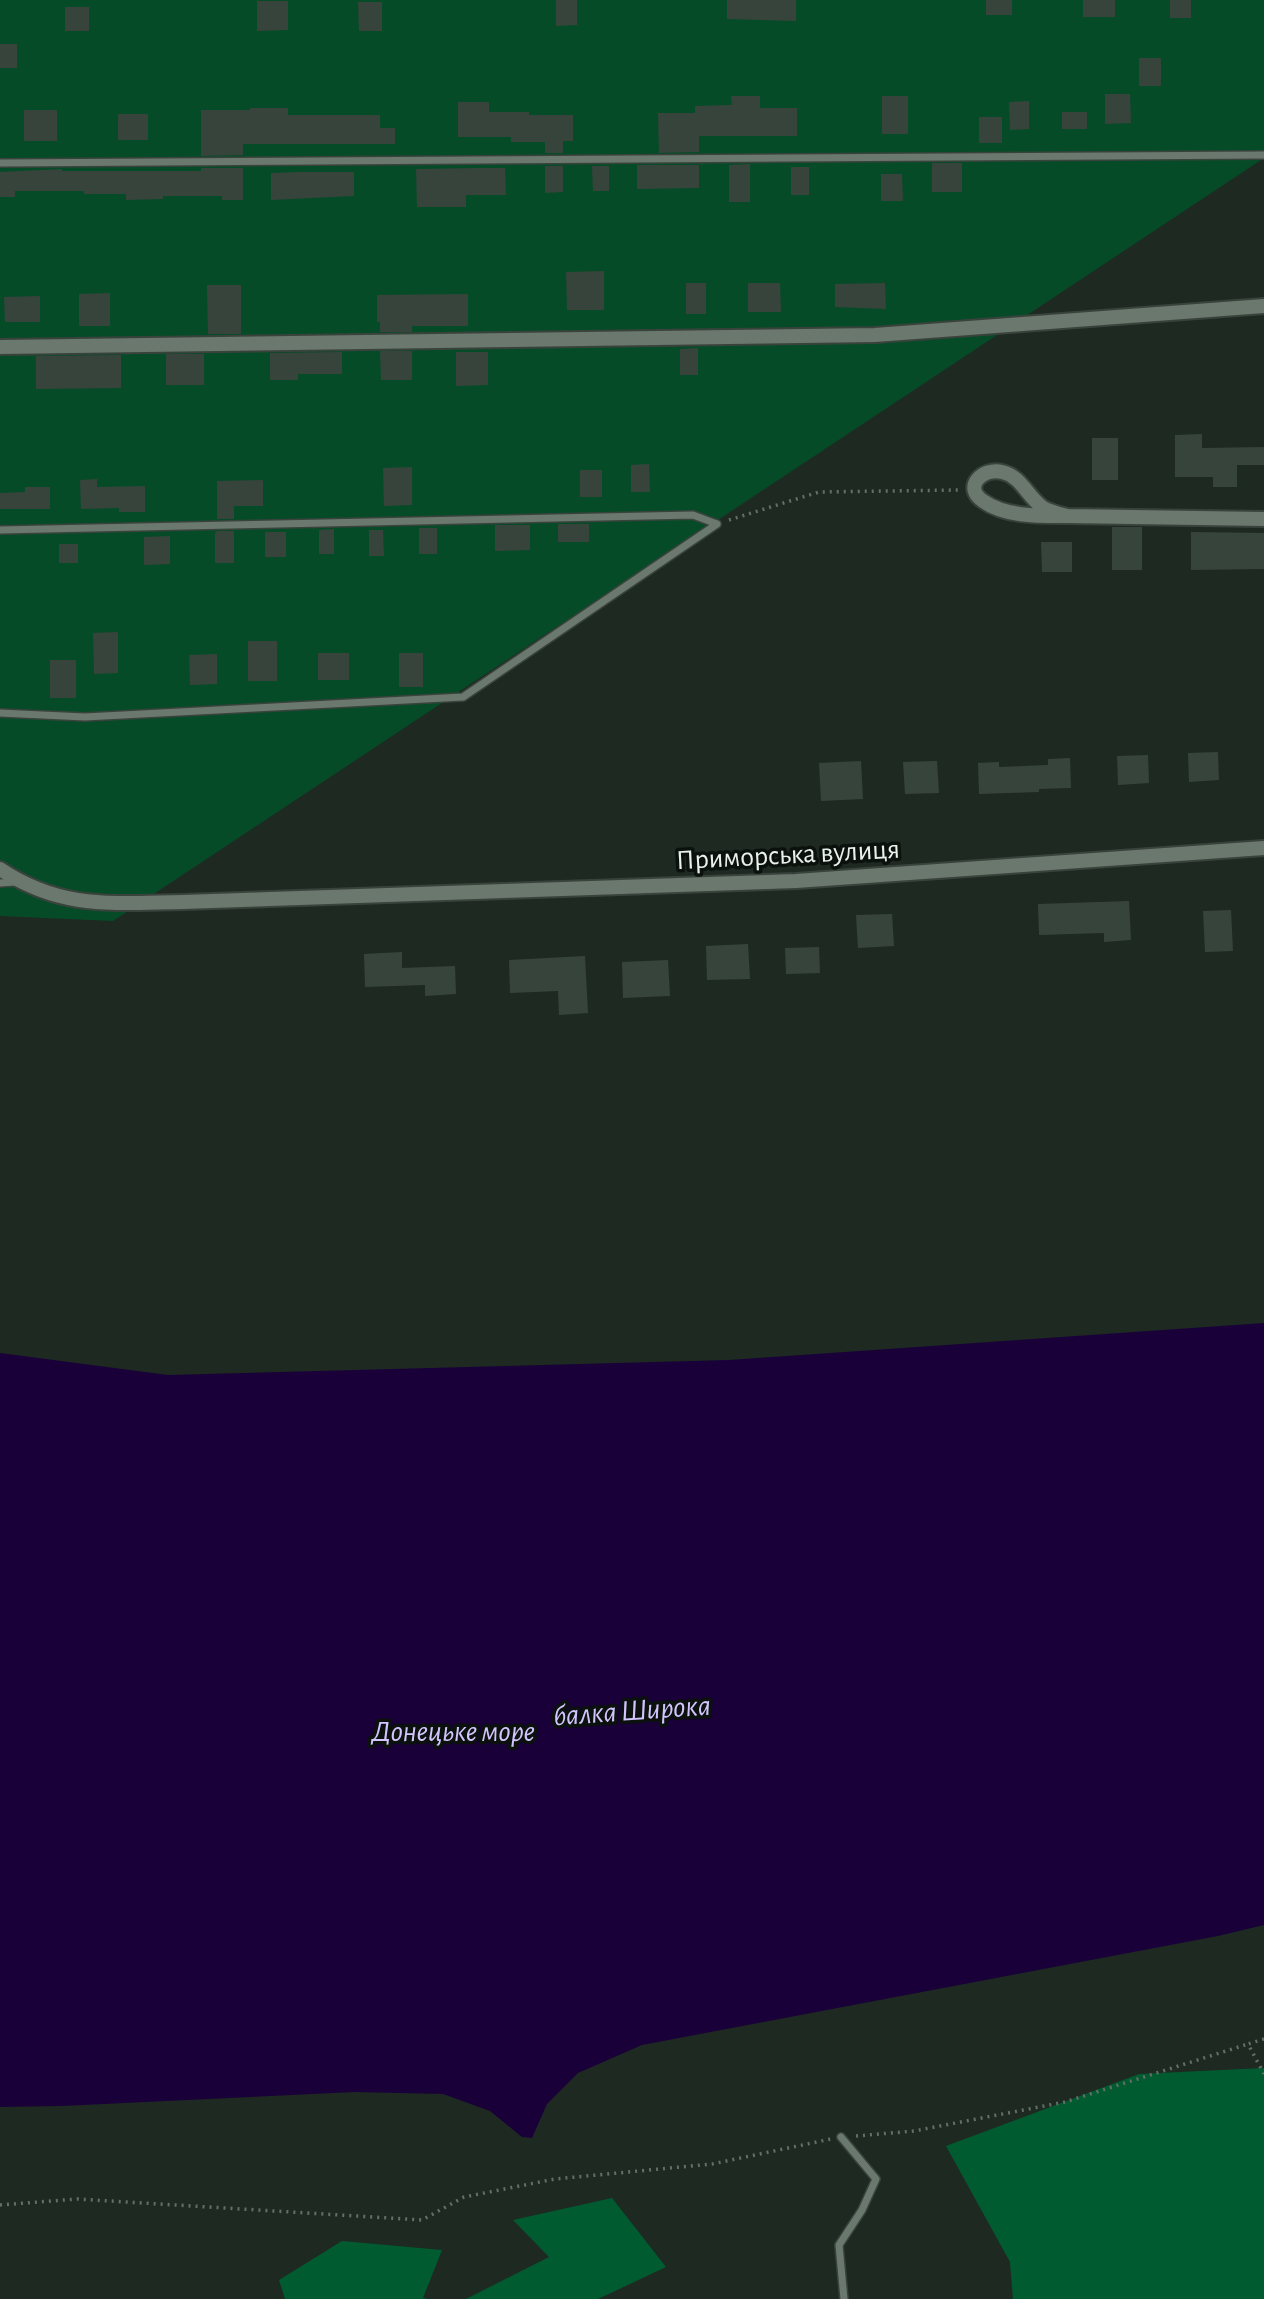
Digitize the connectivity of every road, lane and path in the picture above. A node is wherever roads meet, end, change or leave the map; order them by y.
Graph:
1 (1264, 155) edge
2 (0, 163) edge
3 (1264, 306) edge
4 (0, 347) edge
5 (975, 490) junction
6 (1067, 516) junction
7 (1264, 519) edge
8 (717, 524) junction
9 (0, 530) edge
10 (0, 713) edge
11 (1264, 848) edge
12 (0, 869) edge
13 (19, 882) junction
14 (0, 883) edge
15 (1264, 2039) edge
16 (1248, 2044) junction
17 (1264, 2074) edge
18 (841, 2137) junction
19 (0, 2205) edge
20 (844, 2299) edge

1 - 2 lane
3 - 4 street
5 - 6 street
5 - 6 street
5 - 8 path
6 - 7 street
8 - 9 lane
8 - 10 lane
11 - 13 street, Приморська вулиця
12 - 13 street, Приморська вулиця
13 - 14 lane
15 - 16 path
16 - 17 path
16 - 18 path
18 - 19 path
18 - 20 lane

